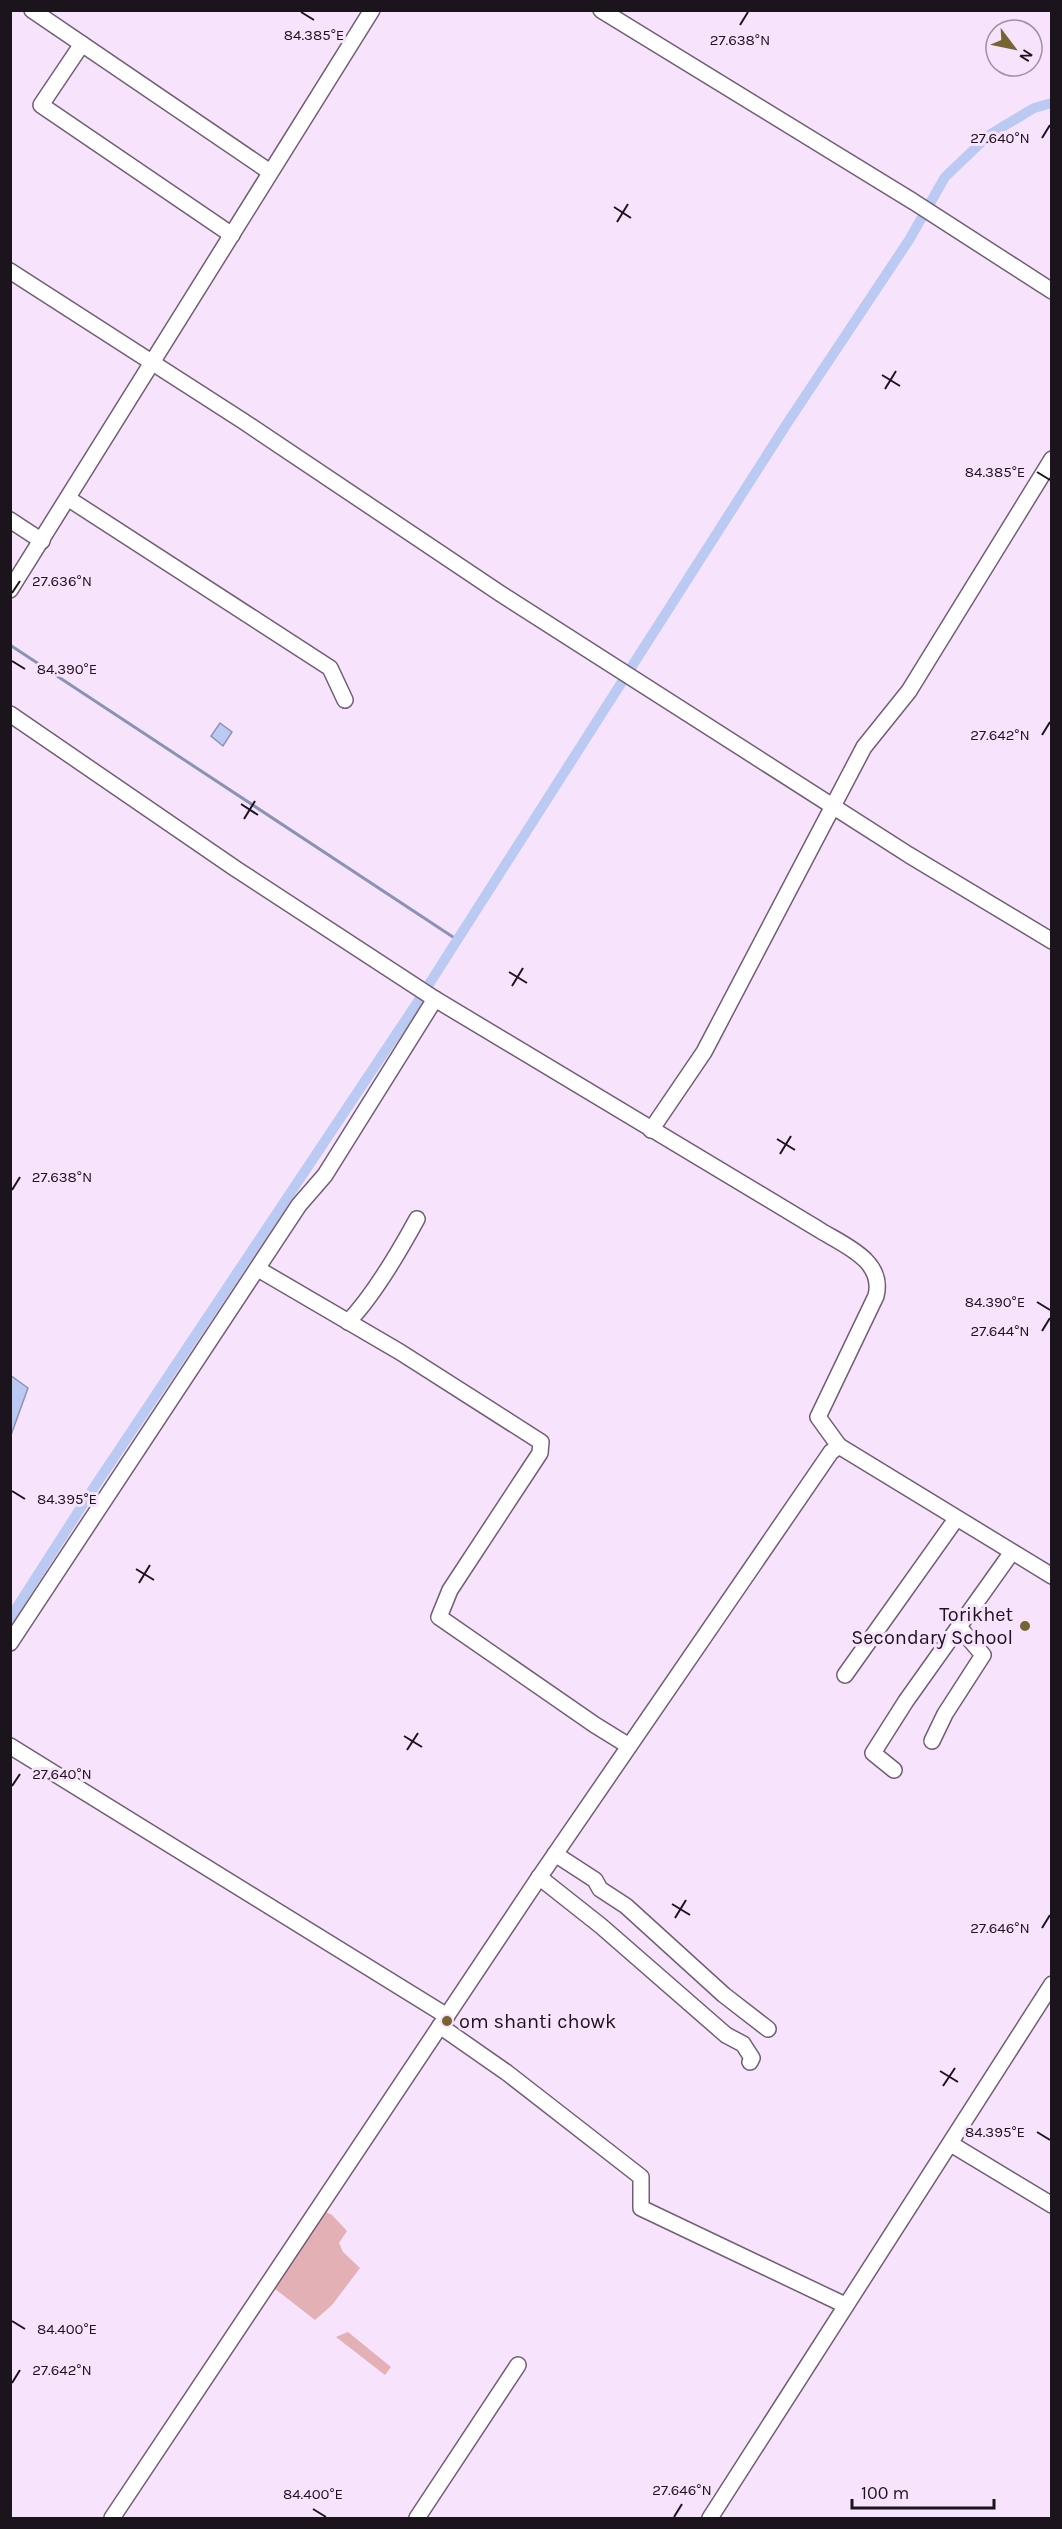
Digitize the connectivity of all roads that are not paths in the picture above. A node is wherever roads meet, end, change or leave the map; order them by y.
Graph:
1 (32, 10) edge
2 (372, 10) edge
3 (601, 10) edge
4 (82, 44) junction
5 (270, 172) junction
6 (231, 234) junction
7 (10, 271) edge
8 (1052, 291) edge
9 (153, 362) junction
10 (1052, 459) edge
11 (69, 499) junction
12 (10, 520) edge
13 (42, 542) junction
14 (10, 590) edge
15 (345, 700) dead end
16 (10, 714) edge
17 (833, 805) junction
18 (1052, 941) edge
19 (427, 993) junction
20 (651, 1130) junction
21 (417, 1219) dead end
22 (258, 1269) junction
23 (348, 1322) junction
24 (839, 1446) junction
25 (956, 1519) junction
26 (1012, 1552) junction
27 (1051, 1575) edge
28 (959, 1627) junction
29 (10, 1642) edge
30 (844, 1675) dead end
31 (932, 1741) dead end
32 (10, 1746) edge
33 (629, 1746) junction
34 (894, 1770) dead end
35 (555, 1854) junction
36 (539, 1877) junction
37 (1052, 1984) edge
38 (444, 2021) junction
39 (768, 2029) dead end
40 (750, 2062) dead end
41 (951, 2144) junction
42 (1052, 2205) edge
43 (845, 2305) junction
44 (518, 2365) dead end
45 (112, 2518) edge
46 (417, 2518) edge
47 (710, 2518) edge

1 - 4 street
2 - 5 street
3 - 8 street
4 - 5 street
4 - 6 street
5 - 6 street
6 - 9 street
7 - 9 street
9 - 11 street
9 - 17 street
10 - 17 street
11 - 13 street
11 - 15 street
12 - 13 street
13 - 14 street
16 - 19 street
17 - 18 street
17 - 20 street
19 - 20 street
19 - 22 street
20 - 24 street
21 - 23 street
22 - 23 street
22 - 29 street
23 - 33 street
24 - 25 street
24 - 33 street
25 - 26 street
25 - 30 street
26 - 27 street
26 - 28 street
28 - 31 street
28 - 34 street
32 - 38 street
33 - 35 street
35 - 36 street
35 - 39 street
36 - 38 street
36 - 40 street
37 - 41 street
38 - 43 street
38 - 45 street
41 - 42 street
41 - 43 street
43 - 47 street
44 - 46 street

